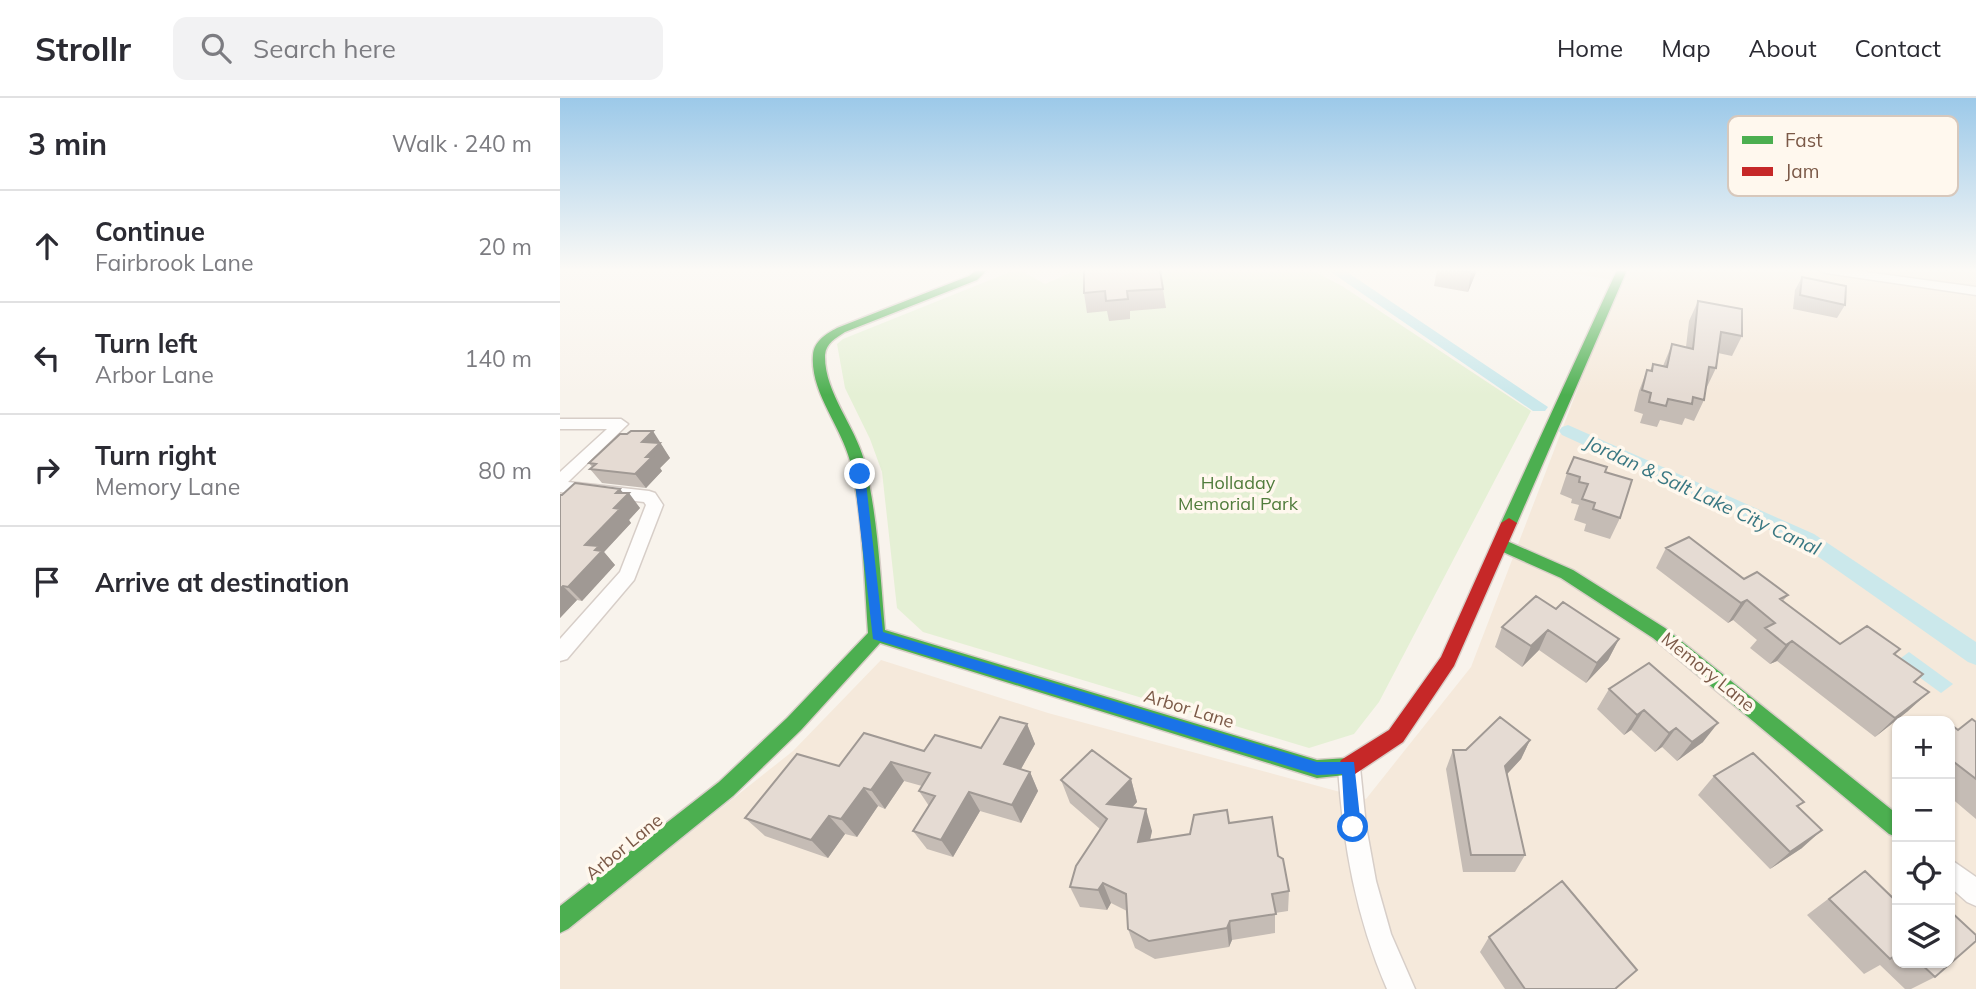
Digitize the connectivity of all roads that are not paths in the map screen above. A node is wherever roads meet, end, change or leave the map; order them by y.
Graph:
1 (888, 312) edge
2 (1603, 312) edge
3 (560, 424) edge
4 (560, 481) edge
5 (560, 487) edge
6 (1500, 544) junction
7 (877, 635) junction
8 (560, 653) edge
9 (1349, 766) junction
10 (1892, 823) edge
11 (1955, 875) edge
12 (1976, 892) edge
13 (560, 921) edge
14 (1401, 989) edge

1 - 7 street
2 - 6 street, Arbor Lane
3 - 4 street
5 - 8 street
6 - 9 street, Arbor Lane
6 - 10 street, Memory Lane
7 - 9 street, Arbor Lane
7 - 13 street, Arbor Lane
9 - 14 street
11 - 12 street

